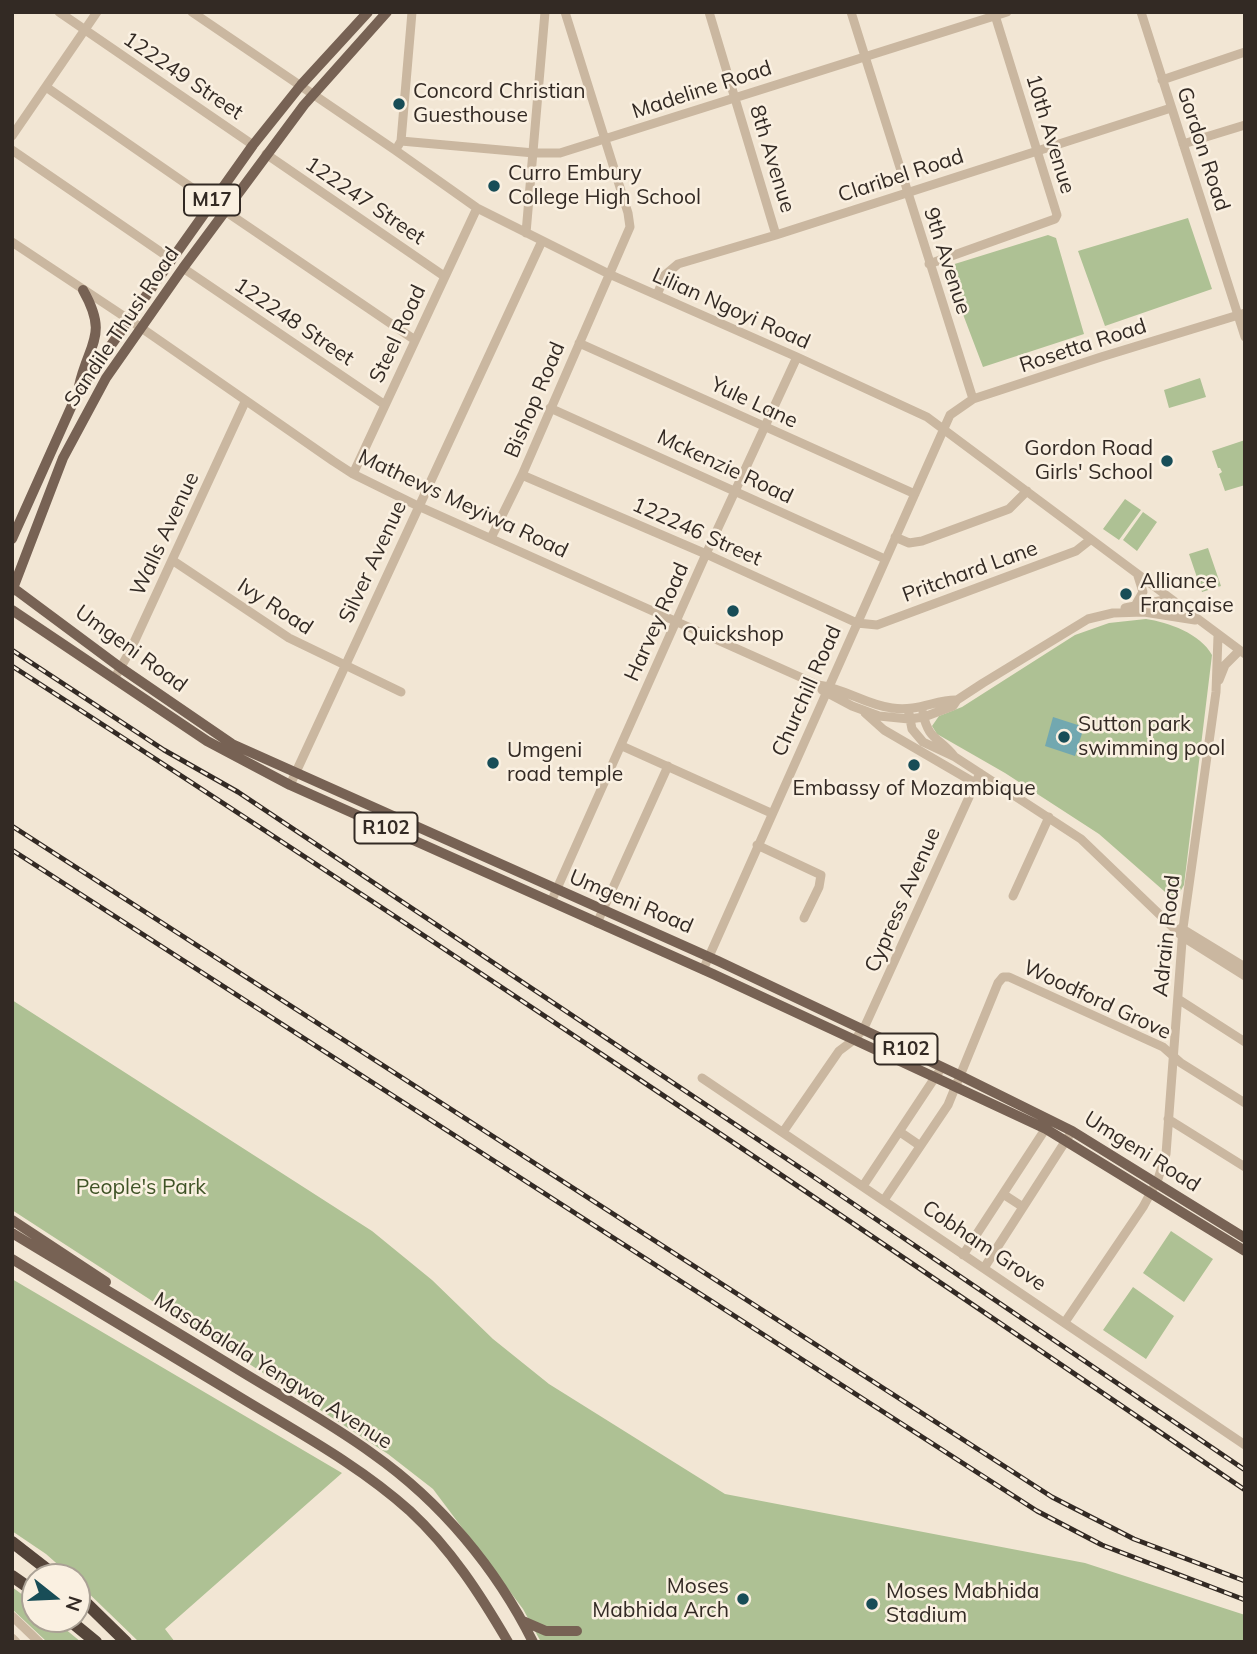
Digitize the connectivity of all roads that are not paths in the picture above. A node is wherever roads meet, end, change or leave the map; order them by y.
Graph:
1 (59, 12) edge
2 (97, 12) edge
3 (192, 12) edge
4 (357, 12) edge
5 (368, 12) edge
6 (387, 12) edge
7 (412, 12) edge
8 (545, 12) edge
9 (565, 12) edge
10 (709, 12) edge
11 (851, 12) edge
12 (1007, 12) edge
13 (1141, 12) edge
14 (994, 14) edge
15 (355, 26) junction
16 (85, 30) junction
17 (1245, 52) edge
18 (865, 57) junction
19 (1162, 80) junction
20 (300, 85) junction
21 (46, 87) junction
22 (314, 94) junction
23 (735, 97) junction
24 (1171, 108) junction
25 (1245, 125) edge
26 (12, 136) edge
27 (605, 139) junction
28 (253, 145) junction
29 (398, 145) junction
30 (1183, 145) junction
31 (12, 150) edge
32 (1038, 151) junction
33 (534, 153) junction
34 (266, 154) junction
35 (907, 193) junction
36 (211, 201) junction
37 (477, 208) junction
38 (225, 211) junction
39 (526, 233) junction
40 (776, 235) junction
41 (542, 241) junction
42 (13, 244) edge
43 (171, 259) junction
44 (929, 264) junction
45 (183, 268) junction
46 (609, 274) junction
47 (444, 276) junction
48 (83, 290) junction
49 (657, 295) junction
50 (1241, 314) edge
51 (128, 319) junction
52 (140, 327) junction
53 (1245, 337) edge
54 (415, 340) junction
55 (579, 343) junction
56 (797, 357) junction
57 (77, 395) junction
58 (973, 399) junction
59 (245, 401) junction
60 (385, 405) junction
61 (550, 408) junction
62 (765, 427) junction
63 (943, 427) junction
64 (353, 474) junction
65 (522, 475) junction
66 (736, 491) junction
67 (1027, 491) junction
68 (915, 494) junction
69 (418, 506) junction
70 (895, 537) junction
71 (491, 538) junction
72 (12, 539) edge
73 (1090, 540) junction
74 (706, 554) junction
75 (885, 559) junction
76 (172, 560) junction
77 (1138, 574) junction
78 (13, 589) edge
79 (1169, 599) junction
80 (1135, 606) junction
81 (12, 610) edge
82 (1114, 613) junction
83 (1197, 621) junction
84 (676, 622) junction
85 (857, 623) junction
86 (1218, 636) junction
87 (1242, 653) edge
88 (345, 665) junction
89 (121, 668) junction
90 (114, 679) junction
91 (827, 690) junction
92 (401, 692) dead end
93 (1216, 692) junction
94 (863, 711) junction
95 (923, 713) junction
96 (908, 714) junction
97 (622, 746) junction
98 (955, 757) junction
99 (668, 766) junction
100 (980, 773) junction
101 (296, 774) junction
102 (975, 783) junction
103 (290, 785) junction
104 (771, 814) junction
105 (1049, 817) junction
106 (757, 845) junction
107 (556, 891) junction
108 (1013, 896) dead end
109 (551, 902) junction
110 (602, 911) junction
111 (804, 918) dead end
112 (597, 923) junction
113 (1183, 932) junction
114 (708, 957) junction
115 (1245, 967) edge
116 (703, 970) junction
117 (1245, 976) edge
118 (774, 988) junction
119 (1178, 999) junction
120 (768, 1000) junction
121 (864, 1028) junction
122 (855, 1039) junction
123 (1245, 1042) edge
124 (1173, 1055) junction
125 (942, 1066) junction
126 (959, 1075) junction
127 (702, 1078) dead end
128 (936, 1078) junction
129 (955, 1087) junction
130 (1245, 1103) edge
131 (1168, 1119) junction
132 (1048, 1124) junction
133 (783, 1132) junction
134 (900, 1132) junction
135 (1070, 1136) junction
136 (919, 1145) junction
137 (1245, 1167) edge
138 (863, 1185) junction
139 (1153, 1189) junction
140 (1003, 1194) junction
141 (884, 1200) junction
142 (1023, 1207) junction
143 (12, 1220) edge
144 (12, 1233) edge
145 (1245, 1238) edge
146 (1245, 1251) edge
147 (963, 1255) junction
148 (12, 1259) edge
149 (12, 1266) edge
150 (984, 1268) junction
151 (114, 1321) junction
152 (1065, 1322) junction
153 (179, 1334) junction
154 (1245, 1445) edge
155 (12, 1542) edge
156 (39, 1563) edge
157 (91, 1608) edge
158 (12, 1616) edge
159 (523, 1621) junction
160 (577, 1631) dead end
161 (12, 1638) edge
162 (16, 1642) edge
163 (39, 1642) edge
164 (126, 1642) edge
165 (508, 1642) edge
166 (533, 1642) edge

1 - 16 street, 122249 Street
2 - 16 street
3 - 20 street, Lilian Ngoyi Road
4 - 15 main road
5 - 15 main road, Sandile Thusi Road / M17
6 - 22 main road, Sandile Thusi Road / M17
7 - 29 street
8 - 33 street
9 - 27 street, Bishop Road
10 - 23 street, 8th Avenue
11 - 18 street, 9th Avenue
12 - 14 street, Madeline Road
13 - 19 street, Gordon Road
14 - 18 street, Madeline Road
14 - 32 street, 10th Avenue
15 - 20 main road, Sandile Thusi Road / M17
16 - 21 street
16 - 28 street, 122249 Street
17 - 19 street
18 - 23 street, Madeline Road
18 - 35 street, 9th Avenue
19 - 24 street, Gordon Road
20 - 22 street, Lilian Ngoyi Road
20 - 28 main road, Sandile Thusi Road / M17
21 - 26 street
21 - 36 street
22 - 29 street, Lilian Ngoyi Road
22 - 34 main road, Sandile Thusi Road / M17
23 - 27 street, Madeline Road
23 - 40 street, 8th Avenue
24 - 30 street, Gordon Road
24 - 32 street, Claribel Road
25 - 30 street
27 - 33 street, Madeline Road
27 - 46 street, Bishop Road
28 - 36 main road, Sandile Thusi Road / M17
29 - 33 street, Madeline Road
29 - 37 street, Lilian Ngoyi Road
30 - 50 street, Gordon Road
31 - 43 street
32 - 35 street, Claribel Road
32 - 44 street, 10th Avenue
33 - 39 street
34 - 38 main road, Sandile Thusi Road / M17
34 - 47 street, 122247 Street
35 - 40 street, Claribel Road
35 - 44 street, 9th Avenue
36 - 43 main road, Sandile Thusi Road / M17
37 - 39 street, Lilian Ngoyi Road
37 - 47 street, Steel Road
38 - 45 main road, Sandile Thusi Road / M17
38 - 54 street
39 - 41 street, Lilian Ngoyi Road
40 - 49 street, Claribel Road
41 - 46 street, Lilian Ngoyi Road
41 - 69 street, Silver Avenue
42 - 48 street, Mathews Meyiwa Road
43 - 51 main road, Sandile Thusi Road / M17
44 - 58 street, 9th Avenue
45 - 52 main road, Sandile Thusi Road / M17
45 - 60 street, 122248 Street
46 - 49 street, Lilian Ngoyi Road
46 - 55 street, Bishop Road
47 - 54 street, Steel Road
48 - 51 street, Mathews Meyiwa Road
48 - 57 main road
49 - 56 street, Lilian Ngoyi Road
50 - 53 street, Gordon Road
50 - 58 street, Rosetta Road
51 - 52 street, Mathews Meyiwa Road
51 - 57 main road, Sandile Thusi Road / M17
52 - 59 street, Mathews Meyiwa Road
52 - 78 main road, Sandile Thusi Road / M17
54 - 60 street, Steel Road
55 - 61 street, Bishop Road
55 - 62 street, Yule Lane
56 - 62 street, Harvey Road
56 - 63 street, Lilian Ngoyi Road
57 - 72 main road, Sandile Thusi Road / M17
58 - 63 street, Rosetta Road
59 - 64 street, Mathews Meyiwa Road
59 - 76 street, Walls Avenue
60 - 64 street, Steel Road
61 - 65 street, Bishop Road
61 - 66 street, Mckenzie Road
62 - 66 street, Harvey Road
62 - 68 street, Yule Lane
63 - 67 street, Lilian Ngoyi Road
63 - 68 street, Churchill Road
64 - 69 street, Mathews Meyiwa Road
65 - 71 street, Bishop Road
65 - 74 street, 122246 Street
66 - 74 street, Harvey Road
66 - 75 street, Mckenzie Road
67 - 70 street
67 - 73 street, Lilian Ngoyi Road
68 - 70 street, Churchill Road
69 - 71 street, Mathews Meyiwa Road
69 - 88 street, Silver Avenue
70 - 75 street, Churchill Road
71 - 84 street, Mathews Meyiwa Road
73 - 77 street, Lilian Ngoyi Road
73 - 85 street, Pritchard Lane
74 - 84 street, Harvey Road
74 - 85 street, 122246 Street
75 - 85 street, Churchill Road
76 - 88 street, Ivy Road
76 - 89 street, Walls Avenue
77 - 79 street, Lilian Ngoyi Road
77 - 80 street
78 - 89 main road, Umgeni Road / R102
79 - 80 street
79 - 83 street, Lilian Ngoyi Road
80 - 82 street
81 - 90 main road, Umgeni Road / R102
82 - 83 street
82 - 95 street
83 - 86 street, Lilian Ngoyi Road
84 - 91 street, Mathews Meyiwa Road
84 - 97 street, Harvey Road
85 - 91 street, Churchill Road
86 - 87 street, Lilian Ngoyi Road
86 - 93 street, Adrain Road
87 - 93 street, Adrain Road
88 - 92 street, Ivy Road
88 - 101 street, Silver Avenue
89 - 90 street, Walls Avenue
89 - 101 main road, Umgeni Road / R102
90 - 103 main road, Umgeni Road / R102
91 - 94 street, Mathews Meyiwa Road
91 - 96 street, Mathews Meyiwa Road
91 - 104 street, Churchill Road
93 - 113 street, Adrain Road
94 - 96 street, Mathews Meyiwa Road
94 - 102 street
95 - 96 street
95 - 98 street
96 - 98 street
97 - 99 street
97 - 107 street, Harvey Road
98 - 100 street
99 - 104 street
99 - 110 street
100 - 102 street, Cypress Avenue
100 - 105 street
101 - 103 street, Silver Avenue
101 - 107 main road, Umgeni Road / R102
102 - 121 street, Cypress Avenue
103 - 109 main road, Umgeni Road / R102
104 - 106 street, Churchill Road
105 - 108 street
105 - 113 street
106 - 111 street
106 - 114 street, Churchill Road
107 - 109 street, Harvey Road
107 - 110 main road, Umgeni Road / R102
109 - 112 main road, Umgeni Road / R102
110 - 112 street
110 - 114 main road, Umgeni Road / R102
112 - 116 main road, Umgeni Road / R102
113 - 115 street
113 - 117 street
113 - 119 street, Adrain Road
114 - 116 street, Churchill Road
114 - 118 main road, Umgeni Road / R102
116 - 120 main road, Umgeni Road / R102
118 - 120 main road
118 - 121 main road, Umgeni Road / R102
119 - 123 street
119 - 124 street, Adrain Road
120 - 122 main road, Umgeni Road / R102
121 - 122 street, Cypress Avenue
121 - 125 main road, Umgeni Road / R102
122 - 128 main road, Umgeni Road / R102
122 - 133 street, Cypress Avenue
124 - 126 street, Woodford Grove
124 - 130 street, Woodford Grove
124 - 131 street, Adrain Road
125 - 126 main road, Umgeni Road / R102
125 - 128 street
126 - 129 street
126 - 132 main road, Umgeni Road / R102
127 - 133 street, Cobham Grove
128 - 129 main road, Umgeni Road / R102
128 - 134 street
129 - 132 main road, Umgeni Road / R102
129 - 136 street
131 - 137 street
131 - 139 street, Adrain Road
132 - 135 main road, Umgeni Road / R102
132 - 140 street
133 - 138 street, Cobham Grove
134 - 136 street
134 - 138 street
135 - 139 main road, Umgeni Road / R102
135 - 142 street
136 - 141 street
138 - 141 street, Cobham Grove
139 - 145 main road, Umgeni Road / R102
139 - 146 main road, Umgeni Road / R102
139 - 152 street, Adrain Road
140 - 142 street
140 - 147 street
141 - 147 street, Cobham Grove
142 - 150 street
143 - 153 main road
144 - 153 main road, Masabalala Yengwa Avenue
147 - 150 street, Cobham Grove
148 - 151 main road, Masabalala Yengwa Avenue
149 - 151 main road
150 - 152 street, Cobham Grove
151 - 165 main road, Masabalala Yengwa Avenue
152 - 154 street, Cobham Grove
153 - 159 main road, Masabalala Yengwa Avenue
155 - 156 highway
157 - 164 highway
158 - 163 street
159 - 160 main road
159 - 166 main road, Masabalala Yengwa Avenue
161 - 162 street

